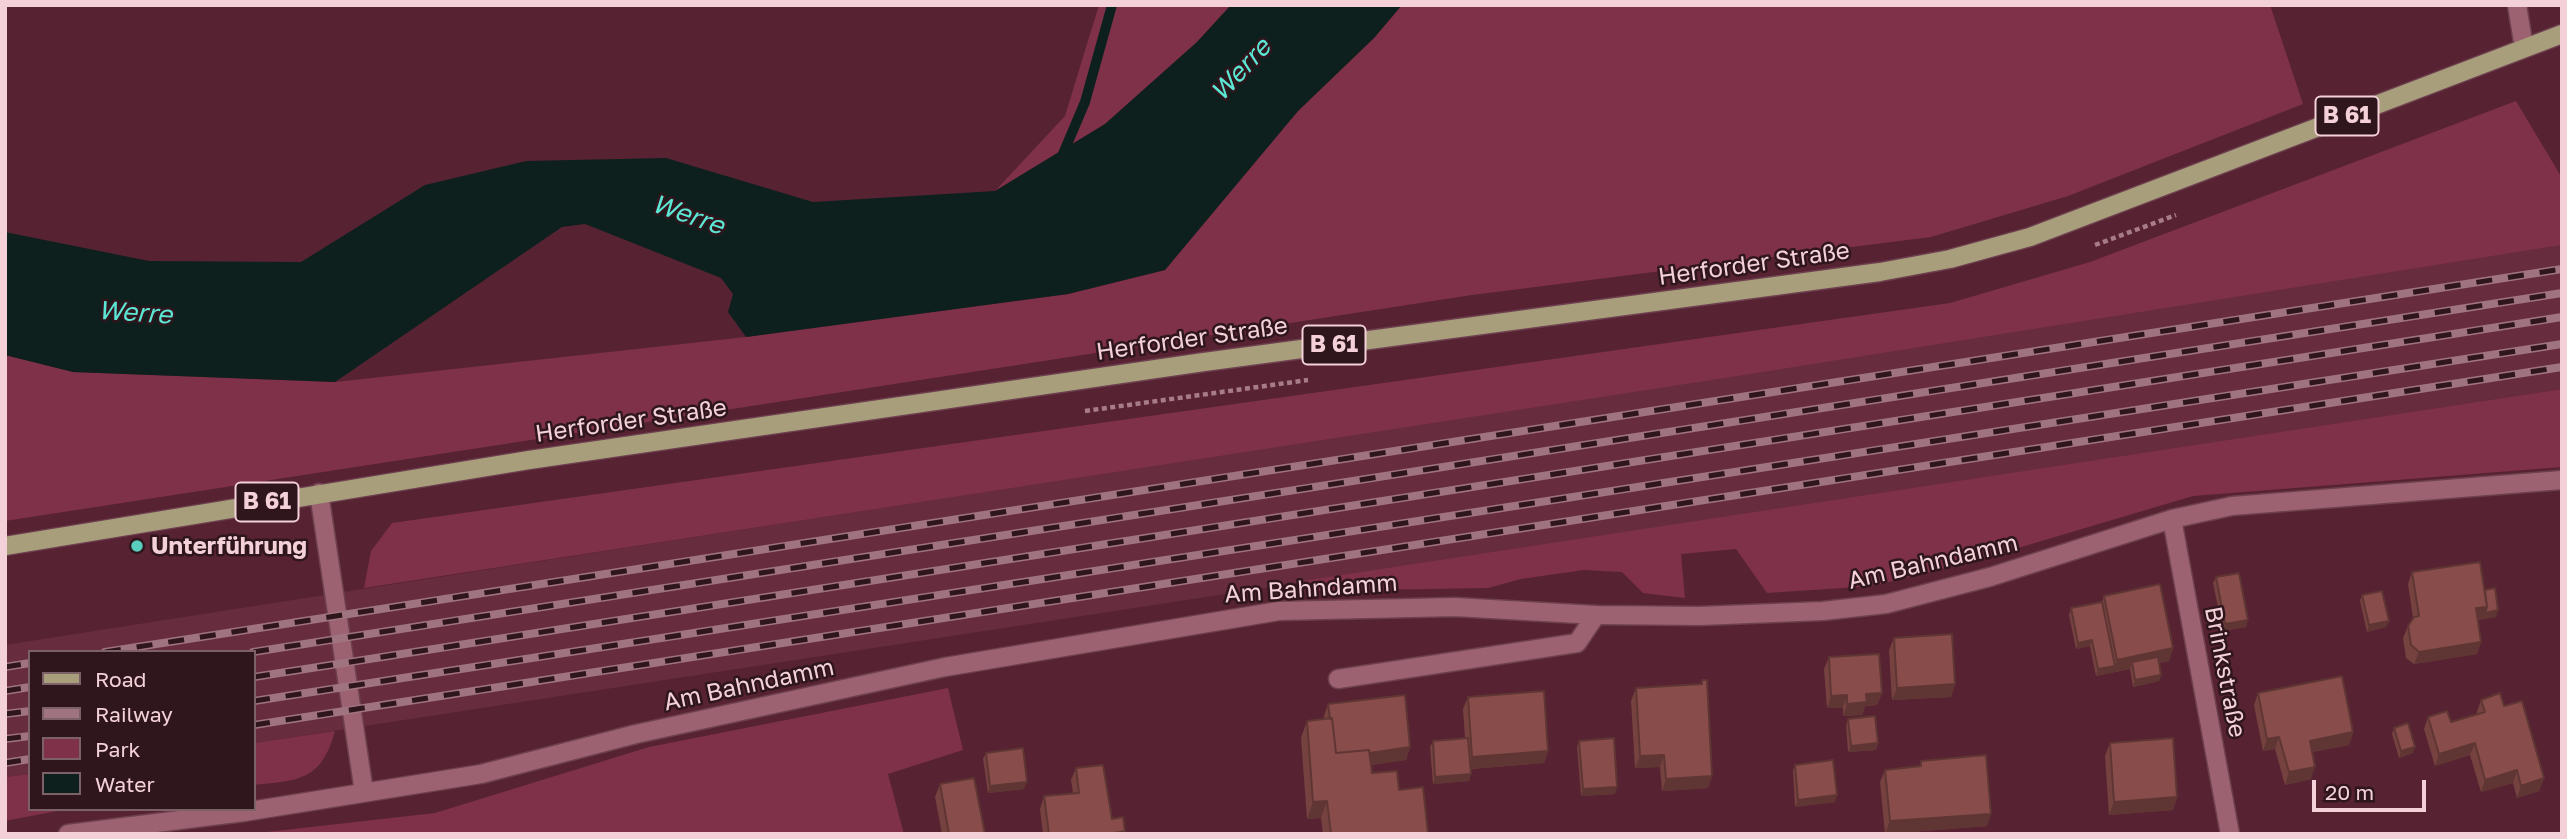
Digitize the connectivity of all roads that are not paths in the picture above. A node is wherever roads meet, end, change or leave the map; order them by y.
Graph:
1 (2517, 5) edge
2 (2562, 33) edge
3 (2524, 48) junction
4 (2562, 480) edge
5 (319, 493) junction
6 (2172, 519) junction
7 (5, 546) edge
8 (1597, 615) junction
9 (1338, 679) dead end
10 (364, 792) junction
11 (255, 811) edge
12 (256, 811) edge
13 (68, 834) edge
14 (2230, 834) edge

1 - 3 street
2 - 3 main road, Herforder Straße / B 61
3 - 5 main road, Herforder Straße / B 61
4 - 6 street, Am Bahndamm
5 - 7 main road, Herforder Straße / B 61
5 - 10 street
6 - 8 street, Am Bahndamm
6 - 14 street, Brinkstraße
8 - 9 street
8 - 10 street, Am Bahndamm
10 - 12 street, Am Bahndamm
11 - 13 street, Am Bahndamm

